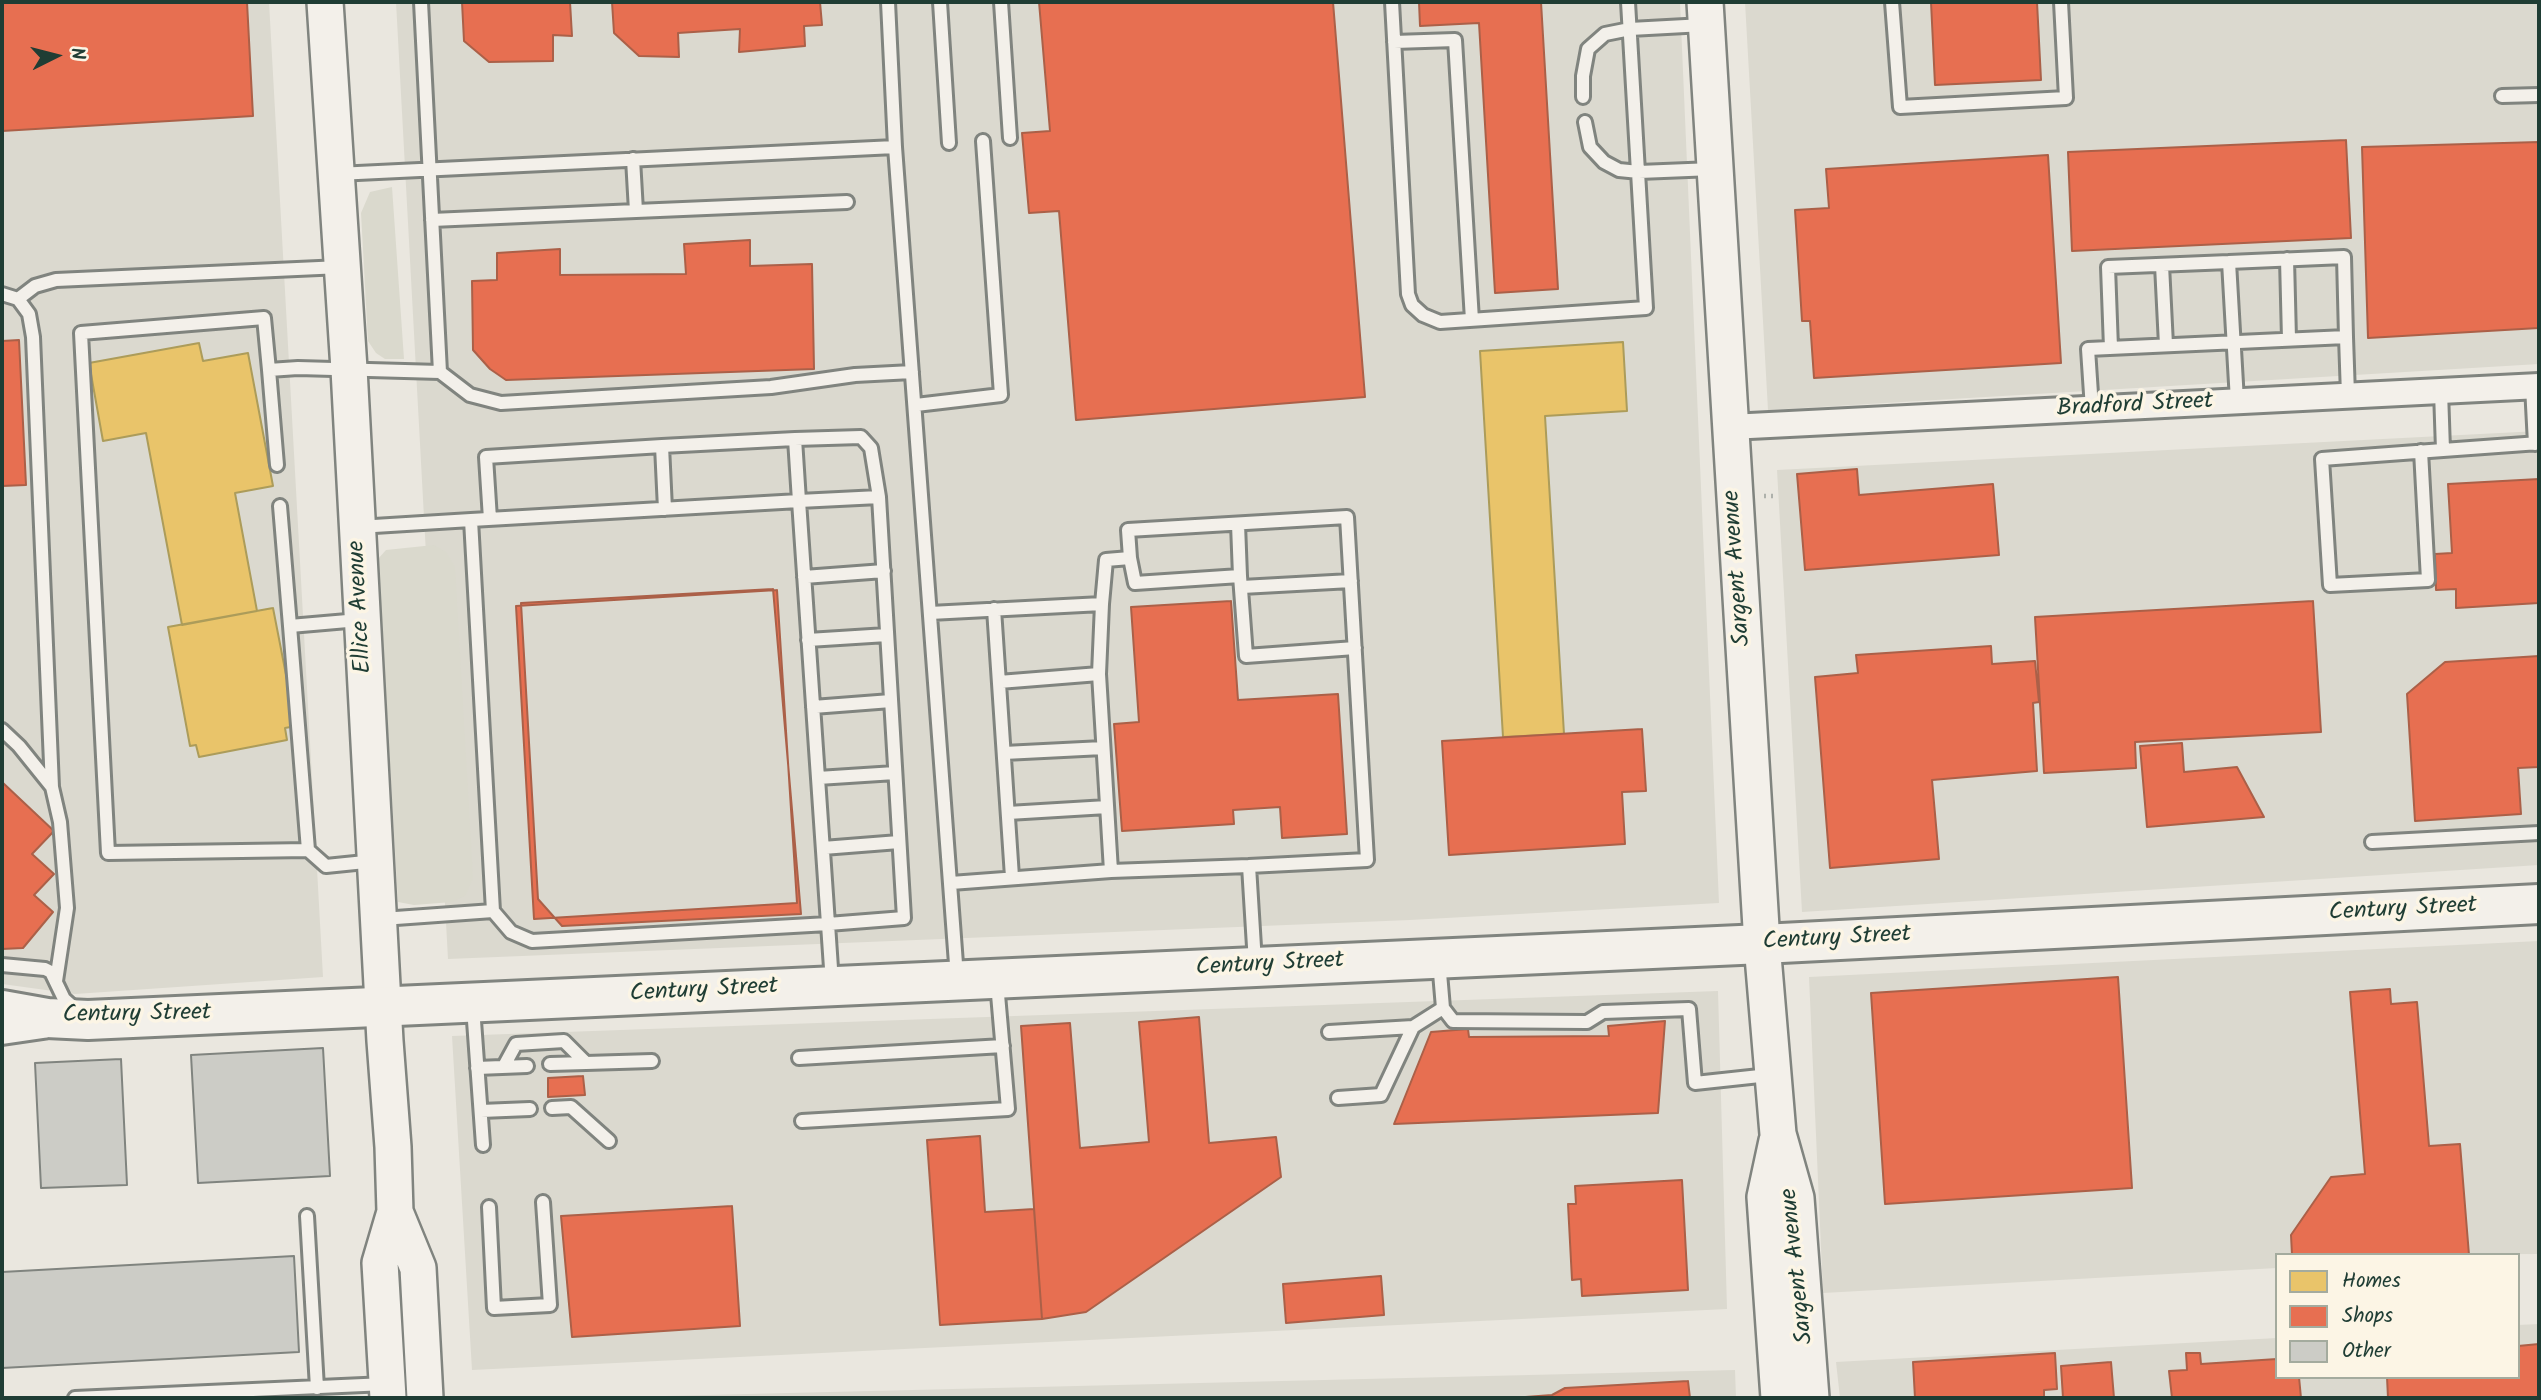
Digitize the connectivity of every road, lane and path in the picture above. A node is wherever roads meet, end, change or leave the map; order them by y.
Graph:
1 (325, 2) edge
2 (421, 2) edge
3 (888, 2) edge
4 (940, 2) edge
5 (1001, 2) edge
6 (1392, 2) edge
7 (1628, 2) edge
8 (1892, 2) edge
9 (2061, 2) edge
10 (1706, 13) edge
11 (1630, 29) junction
12 (1394, 42) junction
13 (2539, 95) edge
14 (2502, 96) dead end
15 (1583, 97) dead end
16 (1585, 122) dead end
17 (1010, 138) dead end
18 (983, 141) dead end
19 (949, 143) dead end
20 (895, 147) junction
21 (633, 159) junction
22 (429, 169) junction
23 (1715, 169) junction
24 (1639, 172) junction
25 (337, 174) junction
26 (847, 202) dead end
27 (636, 211) junction
28 (432, 220) junction
29 (2287, 259) junction
30 (2229, 262) junction
31 (2162, 265) junction
32 (341, 267) junction
33 (2, 294) edge
34 (18, 299) junction
35 (1472, 320) junction
36 (2346, 337) junction
37 (2289, 339) junction
38 (2232, 343) junction
39 (2166, 345) junction
40 (2111, 348) junction
41 (349, 369) junction
42 (269, 370) junction
43 (440, 372) junction
44 (912, 372) junction
45 (2536, 386) edge
46 (2441, 391) junction
47 (2348, 395) junction
48 (2237, 401) junction
49 (916, 405) junction
50 (2092, 409) junction
51 (1730, 427) junction
52 (795, 439) junction
53 (2537, 444) edge
54 (662, 446) junction
55 (2443, 450) junction
56 (2421, 452) junction
57 (276, 465) dead end
58 (1760, 496) dead end
59 (1777, 496) dead end
60 (879, 497) junction
61 (799, 501) junction
62 (280, 506) dead end
63 (665, 509) junction
64 (490, 519) junction
65 (471, 520) junction
66 (1238, 524) junction
67 (358, 527) junction
68 (1130, 558) junction
69 (884, 571) junction
70 (804, 576) junction
71 (1351, 580) junction
72 (1241, 582) junction
73 (1102, 604) junction
74 (994, 609) junction
75 (930, 613) junction
76 (363, 619) junction
77 (290, 626) junction
78 (887, 635) junction
79 (808, 640) junction
80 (1355, 648) junction
81 (1099, 674) junction
82 (999, 682) junction
83 (891, 701) junction
84 (813, 707) junction
85 (2, 730) edge
86 (1104, 748) junction
87 (1004, 754) junction
88 (895, 773) junction
89 (818, 778) junction
90 (52, 787) junction
91 (1107, 807) junction
92 (1008, 813) junction
93 (2539, 833) edge
94 (900, 842) junction
95 (2372, 842) dead end
96 (823, 848) junction
97 (308, 849) junction
98 (375, 861) junction
99 (1248, 866) junction
100 (1111, 871) junction
101 (1012, 877) junction
102 (951, 883) junction
103 (2539, 904) edge
104 (493, 911) junction
105 (378, 919) junction
106 (828, 924) junction
107 (1762, 944) junction
108 (1439, 958) junction
109 (2, 965) edge
110 (1255, 967) junction
111 (997, 979) junction
112 (56, 981) junction
113 (957, 981) junction
114 (832, 986) junction
115 (472, 1003) junction
116 (383, 1007) junction
117 (1443, 1008) junction
118 (2, 1010) edge
119 (88, 1020) junction
120 (1413, 1027) junction
121 (2, 1032) edge
122 (1329, 1032) dead end
123 (1003, 1046) junction
124 (799, 1058) dead end
125 (652, 1061) dead end
126 (586, 1063) junction
127 (550, 1064) dead end
128 (504, 1066) junction
129 (527, 1066) dead end
130 (477, 1068) junction
131 (1773, 1074) junction
132 (1338, 1098) dead end
133 (552, 1108) dead end
134 (530, 1109) dead end
135 (481, 1111) junction
136 (802, 1121) dead end
137 (1778, 1134) junction
138 (609, 1141) dead end
139 (483, 1145) dead end
140 (543, 1202) dead end
141 (489, 1206) dead end
142 (395, 1212) junction
143 (307, 1216) dead end
144 (317, 1388) junction
145 (387, 1391) edge
146 (75, 1398) edge
147 (425, 1398) edge
148 (1779, 1398) edge
149 (1811, 1398) edge

1 - 25 main road, Ellice Avenue
2 - 22 lane
3 - 20 lane
4 - 19 lane
5 - 17 lane
6 - 12 lane
7 - 11 lane
8 - 9 lane
10 - 11 lane
10 - 23 main road, Sargent Avenue
11 - 15 lane
11 - 24 lane
12 - 35 lane
12 - 35 lane
13 - 14 lane
16 - 24 lane
18 - 49 lane
20 - 21 lane
20 - 44 lane
21 - 22 lane
21 - 27 lane
22 - 25 lane
22 - 28 lane
23 - 24 lane
23 - 51 main road, Sargent Avenue
24 - 35 lane
25 - 32 main road, Ellice Avenue
26 - 27 lane
27 - 28 lane
28 - 43 lane
29 - 30 lane
29 - 36 lane
29 - 37 lane
30 - 31 lane
30 - 38 lane
31 - 39 lane
31 - 40 lane
32 - 34 lane
32 - 41 main road, Ellice Avenue
33 - 34 lane
34 - 90 lane
36 - 37 lane
36 - 47 lane
37 - 38 lane
38 - 39 lane
38 - 48 lane
39 - 40 lane
40 - 50 lane
41 - 42 lane
41 - 43 lane
41 - 67 main road, Ellice Avenue
42 - 57 lane
42 - 97 lane
43 - 44 lane
44 - 49 lane
45 - 46 street, Bradford Street
45 - 53 lane
46 - 47 street, Bradford Street
46 - 55 lane
47 - 48 street, Bradford Street
48 - 50 street, Bradford Street
49 - 75 lane
50 - 51 street, Bradford Street
51 - 107 main road, Sargent Avenue
52 - 54 lane
52 - 60 lane
52 - 61 lane
53 - 55 lane
54 - 63 lane
54 - 64 lane
55 - 56 lane
56 - 56 lane
58 - 59 path
60 - 61 lane
60 - 69 lane
61 - 63 lane
61 - 70 lane
62 - 77 lane
63 - 64 lane
64 - 65 lane
65 - 67 lane
65 - 104 lane
66 - 68 lane
66 - 71 lane
66 - 72 lane
67 - 76 main road, Ellice Avenue
68 - 72 lane
68 - 73 lane
69 - 70 lane
69 - 78 lane
70 - 79 lane
71 - 72 lane
71 - 80 lane
72 - 80 lane
73 - 74 lane
73 - 81 lane
74 - 75 lane
74 - 82 lane
75 - 102 lane
76 - 77 lane
76 - 98 main road, Ellice Avenue
77 - 97 lane
78 - 79 lane
78 - 83 lane
79 - 84 lane
80 - 99 lane
81 - 82 lane
81 - 86 lane
82 - 87 lane
83 - 84 lane
83 - 88 lane
84 - 89 lane
85 - 90 lane
86 - 87 lane
86 - 91 lane
87 - 92 lane
88 - 89 lane
88 - 94 lane
89 - 96 lane
90 - 112 lane
91 - 92 lane
91 - 100 lane
92 - 101 lane
93 - 95 lane
94 - 96 lane
94 - 106 lane
96 - 106 lane
97 - 98 lane
98 - 105 main road, Ellice Avenue
99 - 100 lane
99 - 110 lane
100 - 101 lane
101 - 102 lane
102 - 113 lane
103 - 107 main road, Century Street
104 - 105 lane
104 - 106 lane
105 - 116 main road, Ellice Avenue
106 - 114 lane
107 - 108 main road, Century Street
107 - 131 main road, Sargent Avenue
108 - 110 main road, Century Street
108 - 117 lane
109 - 112 lane
110 - 111 main road, Century Street
111 - 113 main road, Century Street
111 - 123 lane
112 - 119 lane
113 - 114 main road, Century Street
114 - 115 main road, Century Street
115 - 116 main road, Century Street
115 - 130 lane
116 - 119 main road, Century Street
116 - 142 main road, Ellice Avenue
117 - 120 lane
117 - 131 lane
118 - 119 main road, Century Street
119 - 121 street
120 - 122 lane
120 - 132 lane
123 - 124 lane
123 - 136 lane
125 - 126 lane
126 - 127 lane
126 - 128 lane
128 - 129 lane
128 - 130 lane
130 - 135 lane
131 - 137 main road, Sargent Avenue
133 - 138 lane
134 - 135 lane
135 - 139 lane
137 - 148 main road, Sargent Avenue
137 - 149 main road, Sargent Avenue
140 - 141 lane
142 - 145 main road, Ellice Avenue
142 - 147 main road, Ellice Avenue
143 - 144 lane
144 - 145 lane
144 - 146 lane

